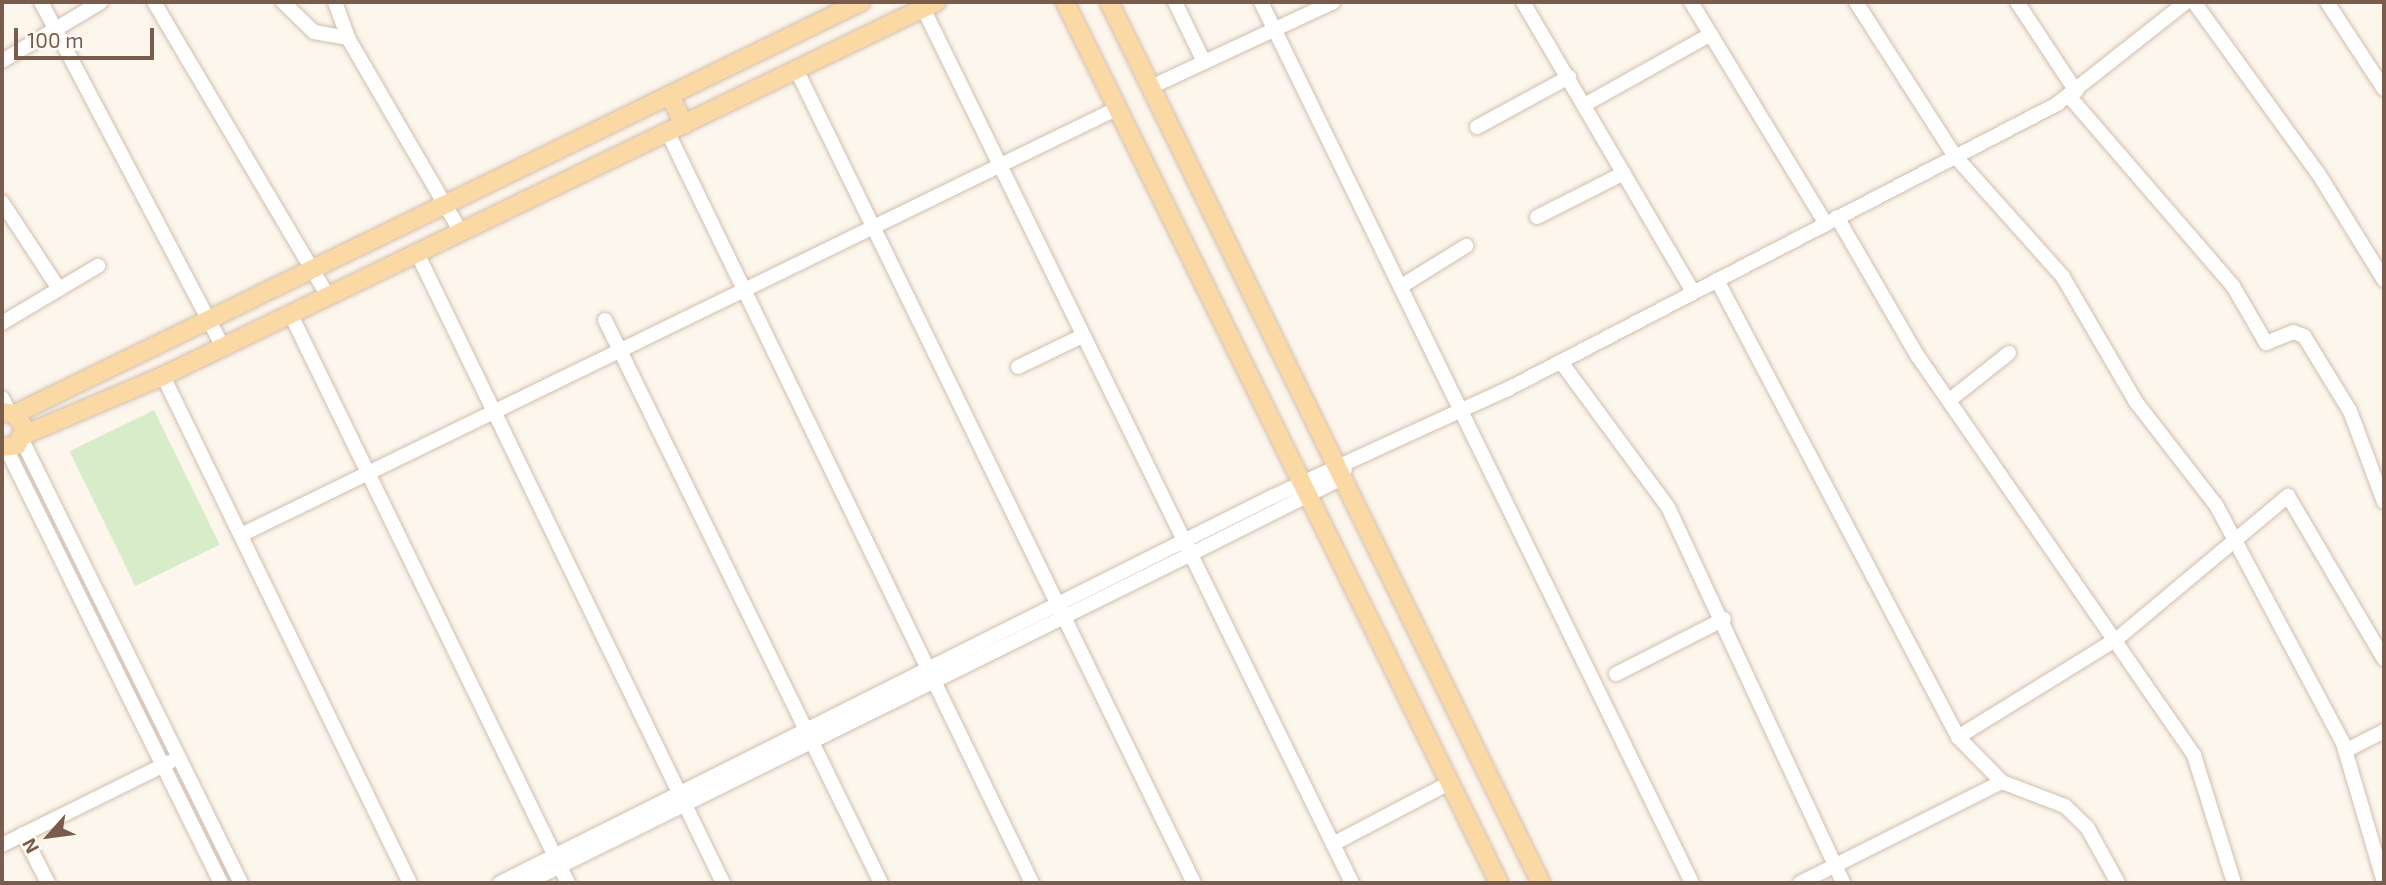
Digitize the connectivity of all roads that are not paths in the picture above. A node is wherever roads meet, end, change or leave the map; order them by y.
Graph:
1 (41, 2) edge
2 (101, 2) edge
3 (154, 2) edge
4 (283, 2) edge
5 (335, 2) edge
6 (861, 2) edge
7 (1065, 2) edge
8 (1108, 2) edge
9 (1175, 2) edge
10 (1261, 2) edge
11 (1333, 2) edge
12 (1523, 2) edge
13 (1691, 2) edge
14 (1856, 2) edge
15 (2017, 2) edge
16 (2186, 2) edge
17 (2194, 2) edge
18 (2327, 2) edge
19 (930, 5) edge
20 (58, 28) junction
21 (1275, 29) junction
22 (1711, 34) junction
23 (348, 38) junction
24 (2, 61) edge
25 (1204, 62) junction
26 (797, 71) junction
27 (1569, 77) junction
28 (1151, 87) junction
29 (2384, 89) edge
30 (2073, 94) junction
31 (670, 95) junction
32 (1586, 104) junction
33 (1116, 109) junction
34 (684, 125) junction
35 (1477, 127) dead end
36 (668, 132) junction
37 (1955, 156) junction
38 (1000, 166) junction
39 (1624, 173) junction
40 (2, 202) edge
41 (446, 203) junction
42 (1537, 217) dead end
43 (1832, 220) junction
44 (872, 228) junction
45 (461, 232) junction
46 (1466, 246) dead end
47 (417, 253) junction
48 (98, 266) dead end
49 (313, 268) junction
50 (1717, 279) junction
51 (2384, 280) edge
52 (1400, 287) junction
53 (59, 289) junction
54 (745, 290) junction
55 (1693, 292) junction
56 (328, 296) junction
57 (290, 313) junction
58 (208, 319) junction
59 (605, 320) dead end
60 (2, 323) edge
61 (1082, 336) junction
62 (222, 346) junction
63 (620, 351) junction
64 (2009, 353) dead end
65 (1561, 362) junction
66 (1017, 367) dead end
67 (163, 376) junction
68 (1951, 399) junction
69 (7, 409) edge
70 (494, 412) junction
71 (1460, 412) junction
72 (13, 442) edge
73 (1341, 471) junction
74 (366, 473) junction
75 (1301, 490) junction
76 (2384, 502) edge
77 (243, 534) junction
78 (2234, 539) junction
79 (1186, 549) junction
80 (1060, 613) junction
81 (1724, 619) junction
82 (2119, 638) junction
83 (2384, 659) edge
84 (1616, 674) dead end
85 (933, 676) junction
86 (2384, 731) edge
87 (809, 736) junction
88 (1958, 737) junction
89 (2345, 751) junction
90 (179, 758) junction
91 (162, 766) junction
92 (2002, 782) junction
93 (1449, 783) junction
94 (682, 799) junction
95 (23, 834) junction
96 (1333, 844) junction
97 (2, 845) edge
98 (557, 861) junction
99 (1835, 866) junction
100 (48, 883) edge
101 (221, 883) edge
102 (241, 883) edge
103 (410, 883) edge
104 (500, 883) edge
105 (526, 883) edge
106 (568, 883) edge
107 (723, 883) edge
108 (881, 883) edge
109 (1032, 883) edge
110 (1194, 883) edge
111 (1352, 883) edge
112 (1499, 883) edge
113 (1541, 883) edge
114 (1692, 883) edge
115 (1800, 883) edge
116 (1843, 883) edge
117 (2117, 883) edge
118 (2234, 883) edge
119 (2384, 883) edge

1 - 20 street
2 - 20 street
3 - 49 street
4 - 23 street
5 - 23 street
6 - 31 main road
7 - 33 main road
8 - 28 main road
9 - 25 street
10 - 21 street
11 - 21 street
12 - 27 street
13 - 22 street
14 - 37 street
15 - 30 street
16 - 30 street
17 - 51 street
18 - 29 street
19 - 26 main road
19 - 38 street
20 - 24 street
20 - 58 street
21 - 25 street
21 - 52 street
22 - 32 street
22 - 43 street
23 - 41 street
25 - 28 street
26 - 34 main road
26 - 44 street
27 - 32 street
27 - 35 street
28 - 73 main road
30 - 37 street
30 - 76 street
31 - 34 main road
31 - 41 main road
32 - 39 street
33 - 38 street
33 - 75 main road
34 - 36 main road
36 - 45 main road
36 - 54 street
37 - 43 street
37 - 78 street
38 - 44 street
38 - 61 street
39 - 42 street
39 - 55 street
40 - 53 street
41 - 45 street
41 - 49 main road
43 - 50 street
43 - 68 street
44 - 54 street
44 - 80 street
45 - 47 main road
46 - 52 street
47 - 56 main road
47 - 70 street
48 - 53 street
49 - 56 street
49 - 58 main road
50 - 55 street
50 - 88 street
52 - 71 street
53 - 60 street
54 - 63 street
54 - 85 street
55 - 65 street
56 - 57 main road
57 - 62 main road
57 - 74 street
58 - 62 street
58 - 69 main road
59 - 63 street
61 - 66 street
61 - 79 street
62 - 67 main road
63 - 70 street
63 - 87 street
64 - 68 street
65 - 71 street
65 - 81 street
67 - 72 main road
67 - 77 street
68 - 82 street
69 - 72 main road
70 - 74 street
70 - 94 street
71 - 73 street
71 - 114 street
72 - 90 street
72 - 91 street
73 - 75 street
73 - 113 main road
74 - 77 street
74 - 98 street
75 - 79 street
75 - 93 main road
77 - 103 street
78 - 82 street
78 - 83 street
78 - 89 street
79 - 80 street
79 - 96 street
80 - 85 street
80 - 110 street
81 - 84 street
81 - 99 street
82 - 88 street
82 - 118 street
85 - 87 street
85 - 109 street
86 - 89 street
87 - 94 street
87 - 108 street
88 - 92 street
89 - 119 street
90 - 91 street
90 - 102 street
91 - 95 street
91 - 101 street
92 - 99 street
92 - 117 street
93 - 96 street
93 - 112 main road
94 - 98 street
94 - 107 street
95 - 97 street
95 - 100 street
96 - 111 street
98 - 104 street
98 - 105 street
98 - 106 street
99 - 115 street
99 - 116 street

